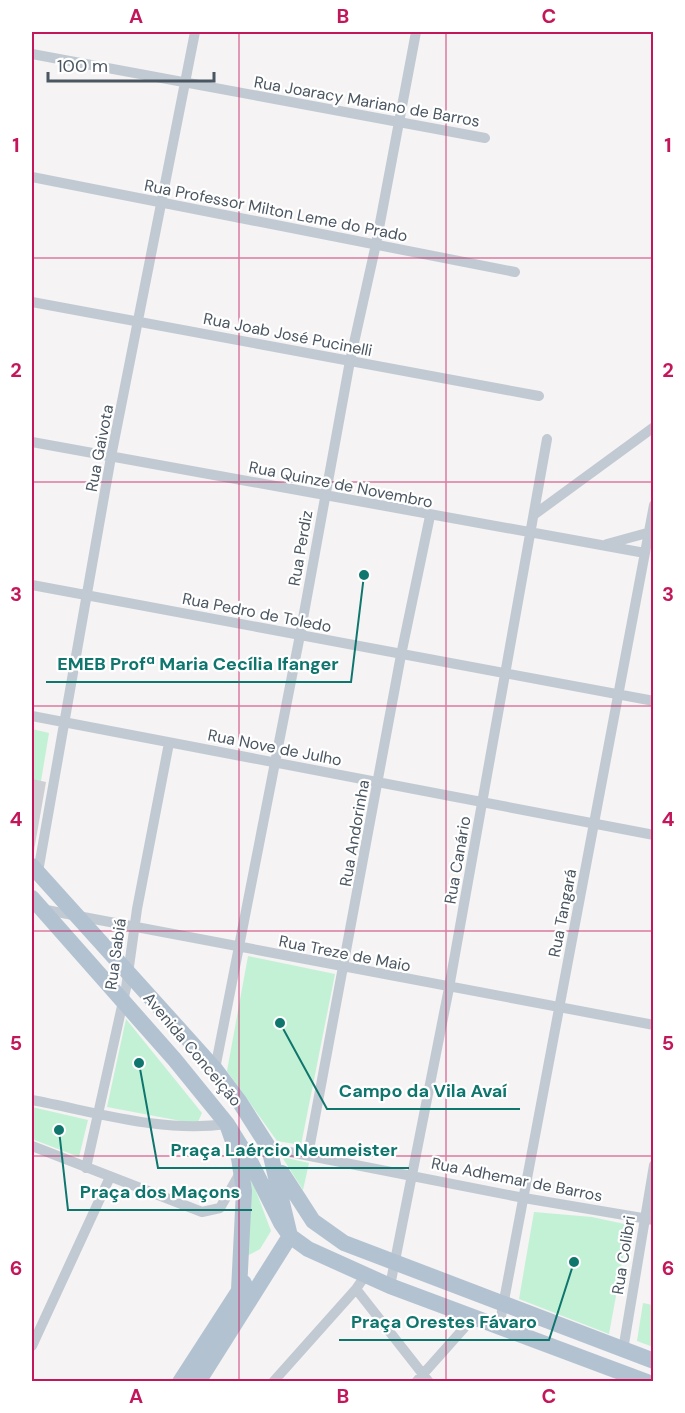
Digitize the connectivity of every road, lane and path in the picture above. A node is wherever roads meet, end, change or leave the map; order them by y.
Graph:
1 (195, 32) edge
2 (416, 32) edge
3 (32, 54) edge
4 (186, 83) junction
5 (399, 123) junction
6 (485, 138) dead end
7 (32, 177) edge
8 (163, 203) junction
9 (376, 244) junction
10 (515, 272) dead end
11 (32, 302) edge
12 (140, 321) junction
13 (350, 361) junction
14 (539, 396) dead end
15 (654, 426) edge
16 (547, 439) dead end
17 (32, 442) edge
18 (111, 457) junction
19 (325, 496) junction
20 (654, 505) edge
21 (535, 514) junction
22 (430, 516) junction
23 (530, 532) junction
24 (647, 533) junction
25 (605, 544) junction
26 (645, 553) junction
27 (32, 585) edge
28 (87, 596) junction
29 (300, 635) junction
30 (401, 655) junction
31 (507, 675) junction
32 (619, 694) junction
33 (654, 701) edge
34 (32, 716) edge
35 (63, 722) junction
36 (169, 742) junction
37 (274, 762) junction
38 (378, 782) junction
39 (483, 801) junction
40 (595, 824) junction
41 (654, 835) edge
42 (34, 869) edge
43 (35, 905) edge
44 (76, 916) junction
45 (134, 928) junction
46 (240, 948) junction
47 (344, 967) junction
48 (129, 974) junction
49 (449, 988) junction
50 (123, 1002) junction
51 (559, 1008) junction
52 (654, 1025) edge
53 (214, 1069) junction
54 (32, 1100) edge
55 (97, 1112) junction
56 (227, 1124) junction
57 (32, 1146) edge
58 (269, 1148) junction
59 (308, 1155) junction
60 (654, 1165) edge
61 (86, 1168) junction
62 (242, 1170) junction
63 (413, 1175) junction
64 (110, 1177) junction
65 (524, 1198) junction
66 (649, 1219) edge
67 (290, 1236) junction
68 (344, 1243) junction
69 (308, 1250) junction
70 (395, 1264) junction
71 (268, 1268) junction
72 (360, 1282) junction
73 (390, 1286) junction
74 (238, 1290) junction
75 (505, 1305) junction
76 (473, 1318) junction
77 (499, 1327) junction
78 (32, 1346) edge
79 (623, 1350) junction
80 (654, 1361) edge
81 (423, 1379) edge
82 (180, 1382) edge
83 (198, 1382) edge
84 (273, 1382) edge
85 (647, 1382) edge

1 - 4 street, Rua Gaivota
2 - 5 street, Rua Perdiz
3 - 4 street, Rua Joaracy Mariano de Barros
4 - 5 street, Rua Joaracy Mariano de Barros
4 - 8 street, Rua Gaivota
5 - 6 street, Rua Joaracy Mariano de Barros
5 - 9 street, Rua Perdiz
7 - 8 street, Rua Professor Milton Leme do Prado
8 - 9 street, Rua Professor Milton Leme do Prado
8 - 12 street, Rua Gaivota
9 - 10 street, Rua Professor Milton Leme do Prado
9 - 13 street, Rua Perdiz
11 - 12 street, Rua Joab José Pucinelli
12 - 13 street, Rua Joab José Pucinelli
12 - 18 street, Rua Gaivota
13 - 14 street, Rua Joab José Pucinelli
13 - 19 street, Rua Perdiz
15 - 21 street
16 - 21 street, Rua Canário
17 - 18 street, Rua Quinze de Novembro
18 - 19 street, Rua Quinze de Novembro
18 - 28 street, Rua Gaivota
19 - 22 street, Rua Quinze de Novembro
19 - 29 street, Rua Perdiz
20 - 24 street, Rua Tangará
21 - 23 street, Rua Canário
22 - 23 street, Rua Quinze de Novembro
22 - 30 street, Rua Andorinha
23 - 25 street, Rua Quinze de Novembro
23 - 31 street, Rua Canário
24 - 25 street
24 - 26 street, Rua Tangará
25 - 26 street, Rua Quinze de Novembro
26 - 32 street, Rua Tangará
27 - 28 street, Rua Pedro de Toledo
28 - 29 street, Rua Pedro de Toledo
28 - 35 street, Rua Gaivota
29 - 30 street, Rua Pedro de Toledo
29 - 37 street, Rua Perdiz
30 - 31 street, Rua Pedro de Toledo
30 - 38 street, Rua Andorinha
31 - 32 street, Rua Pedro de Toledo
31 - 39 street, Rua Canário
32 - 33 street, Rua Pedro de Toledo
32 - 40 street, Rua Tangará
34 - 35 street, Rua Nove de Julho
35 - 36 street, Rua Nove de Julho
35 - 42 street, Rua Gaivota
36 - 37 street, Rua Nove de Julho
36 - 45 street, Rua Sabiá
37 - 38 street, Rua Nove de Julho
37 - 46 street, Rua Perdiz
38 - 39 street, Rua Nove de Julho
38 - 47 street, Rua Andorinha
39 - 40 street, Rua Nove de Julho
39 - 49 street, Rua Canário
40 - 41 street, Rua Nove de Julho
40 - 51 street, Rua Tangará
42 - 44 main road, Avenida Conceição
43 - 44 street, Rua Treze de Maio
43 - 50 main road, Avenida Conceição
44 - 45 street, Rua Treze de Maio
44 - 48 main road, Avenida Conceição
45 - 46 street, Rua Treze de Maio
45 - 48 street, Rua Sabiá
46 - 47 street, Rua Treze de Maio
46 - 53 street, Rua Perdiz
47 - 49 street, Rua Treze de Maio
47 - 59 street, Rua Andorinha
48 - 50 street, Rua Sabiá
48 - 53 main road, Avenida Conceição
49 - 51 street, Rua Treze de Maio
49 - 63 street, Rua Canário
50 - 55 street, Rua Sabiá
50 - 56 main road, Avenida Conceição
51 - 52 street, Rua Treze de Maio
51 - 65 street, Rua Tangará
53 - 58 main road, Avenida Conceição
54 - 55 street
55 - 56 street
55 - 61 street, Rua Sabiá
56 - 62 main road, Avenida Conceição
56 - 67 main road
57 - 61 street
58 - 59 street, Rua Adhemar de Barros
58 - 67 main road, Avenida Conceição
58 - 68 main road
59 - 63 street, Rua Adhemar de Barros
60 - 66 street, Rua Colibri
61 - 64 street
62 - 64 street
62 - 74 main road, Avenida Conceição
63 - 65 street, Rua Adhemar de Barros
63 - 70 street, Rua Canário
64 - 78 street
65 - 66 street, Rua Adhemar de Barros
65 - 75 street, Rua Tangará
66 - 79 street, Rua Colibri
67 - 68 main road
67 - 69 main road
67 - 71 main road
67 - 74 main road
68 - 70 main road
69 - 71 main road
69 - 72 main road
70 - 73 street, Rua Canário
70 - 75 main road
71 - 83 main road
72 - 73 main road
72 - 81 street
72 - 84 street
73 - 76 main road
74 - 82 main road, Avenida Conceição
75 - 77 street, Rua Tangará
75 - 79 main road
76 - 77 main road
76 - 81 street
77 - 85 main road
79 - 80 main road

